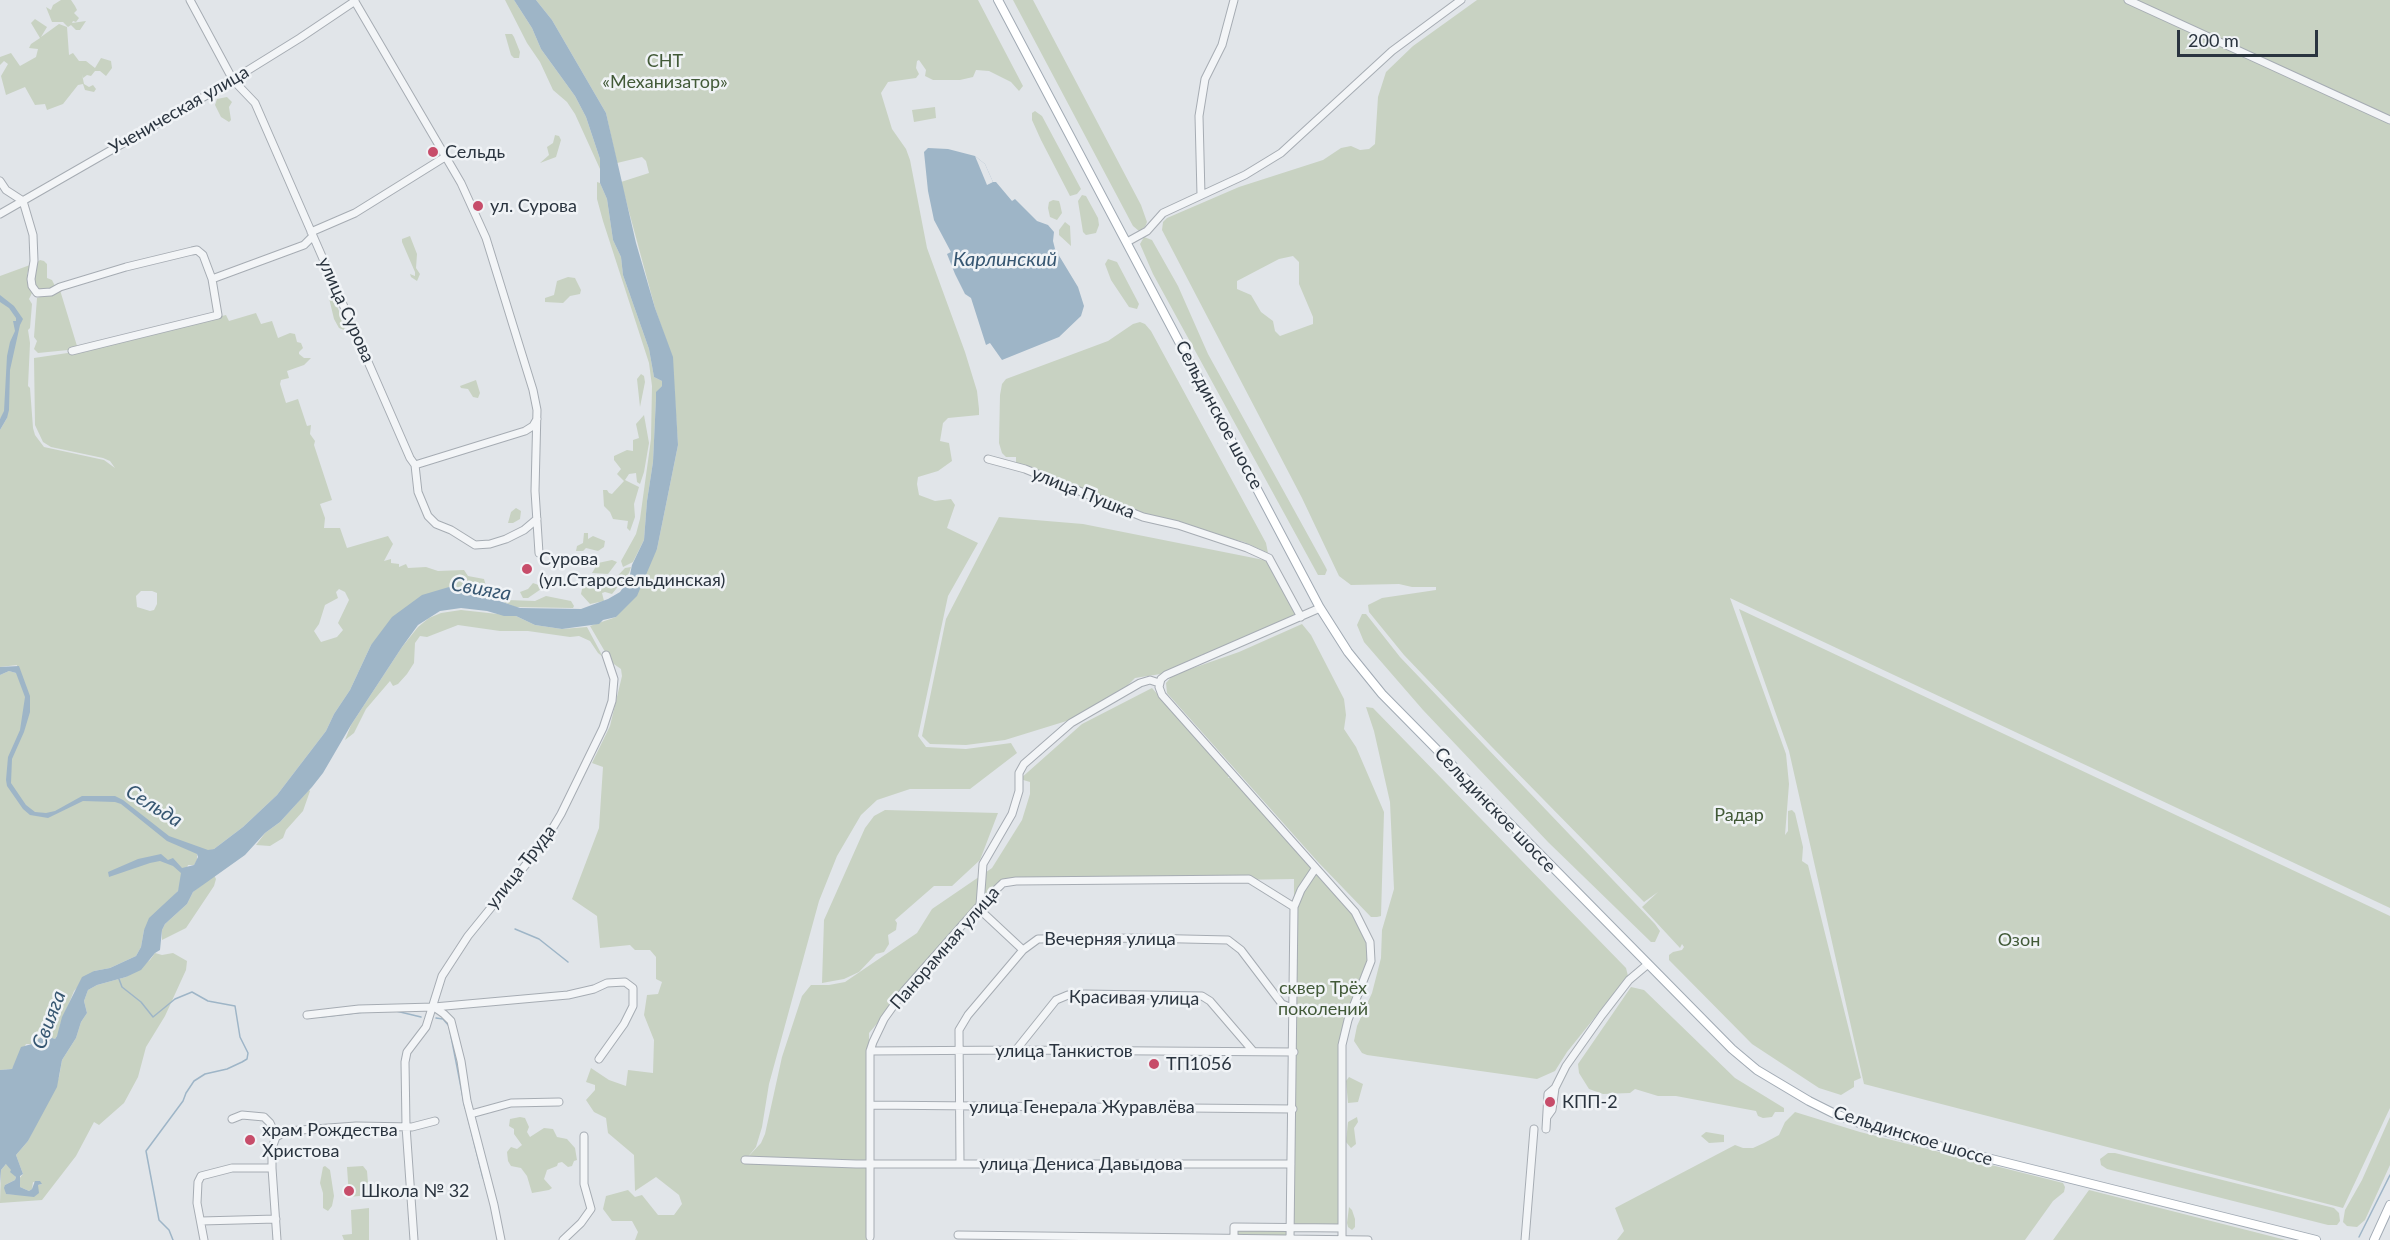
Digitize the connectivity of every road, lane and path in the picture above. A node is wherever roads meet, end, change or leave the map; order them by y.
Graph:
1 (190, 0) edge
2 (998, 0) edge
3 (1234, 0) edge
4 (1461, 0) edge
5 (2128, 0) edge
6 (354, 1) edge
7 (233, 80) junction
8 (2390, 120) edge
9 (446, 157) junction
10 (0, 181) edge
11 (1201, 195) junction
12 (23, 201) junction
13 (0, 214) edge
14 (312, 234) junction
15 (1127, 242) junction
16 (212, 279) junction
17 (72, 351) dead end
18 (537, 418) junction
19 (988, 459) dead end
20 (415, 465) junction
21 (537, 519) junction
22 (539, 553) dead end
23 (1320, 608) junction
24 (1302, 617) junction
25 (606, 655) dead end
26 (1159, 683) junction
27 (1316, 869) junction
28 (979, 907) junction
29 (1294, 907) junction
30 (1023, 950) junction
31 (1648, 964) junction
32 (434, 1007) junction
33 (1294, 1010) junction
34 (307, 1015) dead end
35 (1016, 1050) junction
36 (870, 1051) junction
37 (1253, 1051) junction
38 (960, 1052) junction
39 (1294, 1052) junction
40 (599, 1059) dead end
41 (559, 1102) dead end
42 (870, 1106) junction
43 (960, 1106) junction
44 (1293, 1109) junction
45 (471, 1114) junction
46 (232, 1119) dead end
47 (435, 1121) dead end
48 (406, 1126) junction
49 (1534, 1129) dead end
50 (1546, 1129) dead end
51 (584, 1136) dead end
52 (276, 1137) junction
53 (745, 1160) dead end
54 (871, 1164) junction
55 (960, 1164) junction
56 (1291, 1164) junction
57 (272, 1168) junction
58 (2390, 1205) edge
59 (276, 1219) junction
60 (201, 1221) junction
61 (1290, 1227) junction
62 (1342, 1228) junction
63 (958, 1235) dead end
64 (870, 1237) dead end
65 (565, 1239) edge
66 (1130, 1239) edge
67 (1234, 1239) edge
68 (1290, 1239) edge
69 (204, 1240) edge
70 (277, 1240) edge
71 (414, 1240) edge
72 (501, 1240) edge
73 (1342, 1240) edge
74 (1368, 1240) edge
75 (1526, 1240) edge
76 (2316, 1240) edge
77 (2374, 1240) edge

1 - 7 street, улица Сурова
2 - 15 main road, Сельдинское шоссе
3 - 11 street
4 - 11 street
5 - 8 street
6 - 7 street, Ученическая улица
6 - 9 street
7 - 12 street, Ученическая улица
7 - 14 street, улица Сурова
9 - 14 street
9 - 18 street
10 - 12 street
11 - 15 street
12 - 13 street, Ученическая улица
12 - 16 street
14 - 16 street
14 - 20 street, улица Сурова
15 - 23 main road, Сельдинское шоссе
16 - 17 street
18 - 20 street
18 - 21 street
19 - 24 street, улица Пушка
20 - 21 street, улица Сурова
21 - 22 street
23 - 24 street
23 - 31 main road, Сельдинское шоссе
24 - 26 street
25 - 32 street, улица Труда
26 - 27 street
26 - 28 street
27 - 29 street
27 - 62 street
28 - 29 street, Панорамная улица
28 - 30 street
28 - 36 street, Панорамная улица
29 - 33 street
30 - 33 street, Вечерняя улица
30 - 38 street, Вечерняя улица
31 - 50 street
31 - 76 main road, Сельдинское шоссе
32 - 34 street
32 - 40 street
32 - 45 street
32 - 48 street, улица Труда
33 - 39 street
35 - 37 street, улица Танкистов
35 - 37 street, Красивая улица
35 - 38 street, улица Танкистов
36 - 38 street, улица Танкистов
36 - 42 street, Панорамная улица
37 - 39 street, улица Танкистов
38 - 43 street, Вечерняя улица
39 - 44 street
41 - 45 street
42 - 43 street, улица Генерала Журавлёва
42 - 54 street, Панорамная улица
43 - 44 street, улица Генерала Журавлёва
43 - 55 street, Вечерняя улица
44 - 56 street
45 - 72 street
46 - 52 street
47 - 48 street
48 - 52 street
48 - 71 street
49 - 75 street
51 - 65 street
52 - 57 street
53 - 54 street, улица Дениса Давыдова
54 - 55 street, улица Дениса Давыдова
54 - 64 street, Панорамная улица
55 - 56 street, улица Дениса Давыдова
56 - 61 street
57 - 59 street
57 - 60 street
58 - 77 main road
59 - 60 street
59 - 70 street
60 - 69 street
61 - 62 street
61 - 67 street
61 - 68 street
62 - 73 street
63 - 66 street
66 - 67 street
67 - 68 street
68 - 73 street
73 - 74 street

